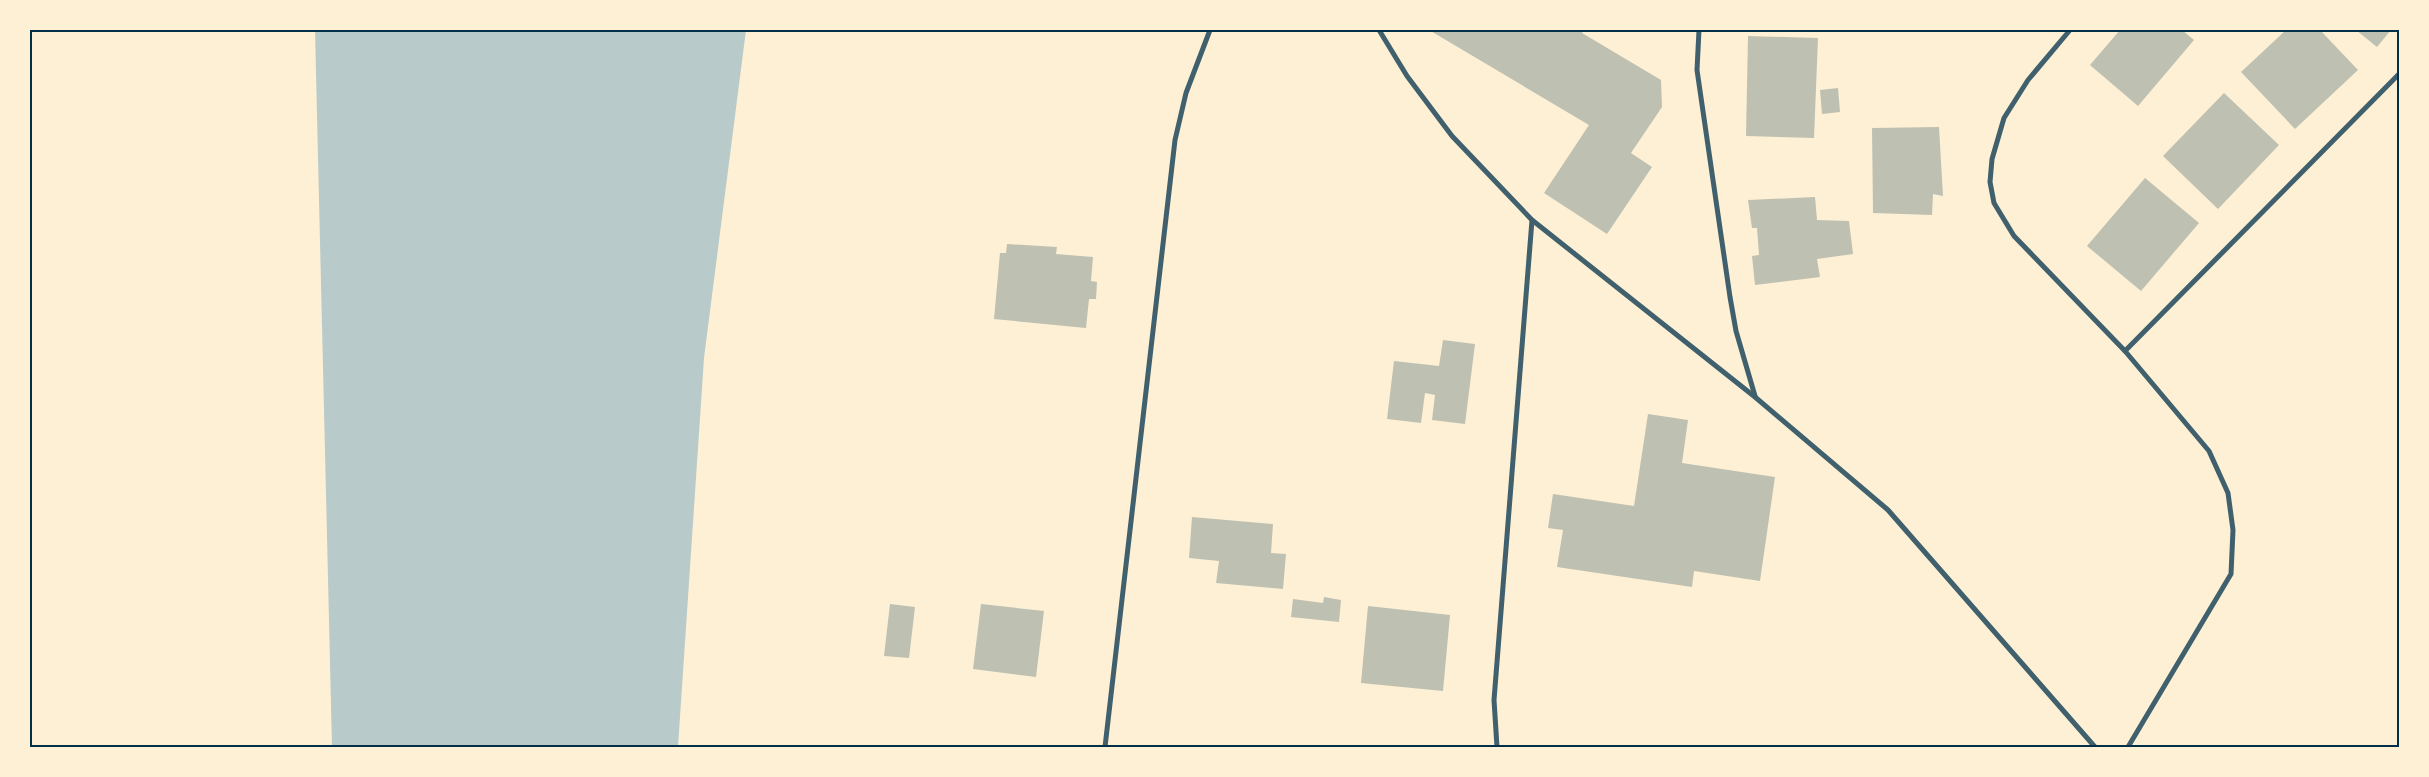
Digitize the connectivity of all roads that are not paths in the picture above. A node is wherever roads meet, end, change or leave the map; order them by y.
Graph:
1 (1210, 30) edge
2 (1380, 30) edge
3 (1699, 30) edge
4 (2070, 30) edge
5 (2399, 74) edge
6 (1532, 220) junction
7 (2125, 351) junction
8 (1755, 397) junction
9 (1105, 747) edge
10 (1497, 747) edge
11 (2095, 747) edge
12 (2128, 747) edge

1 - 9 street
2 - 6 street
3 - 8 street
4 - 7 street
5 - 7 street
6 - 8 street
6 - 10 street
7 - 12 street
8 - 11 street

